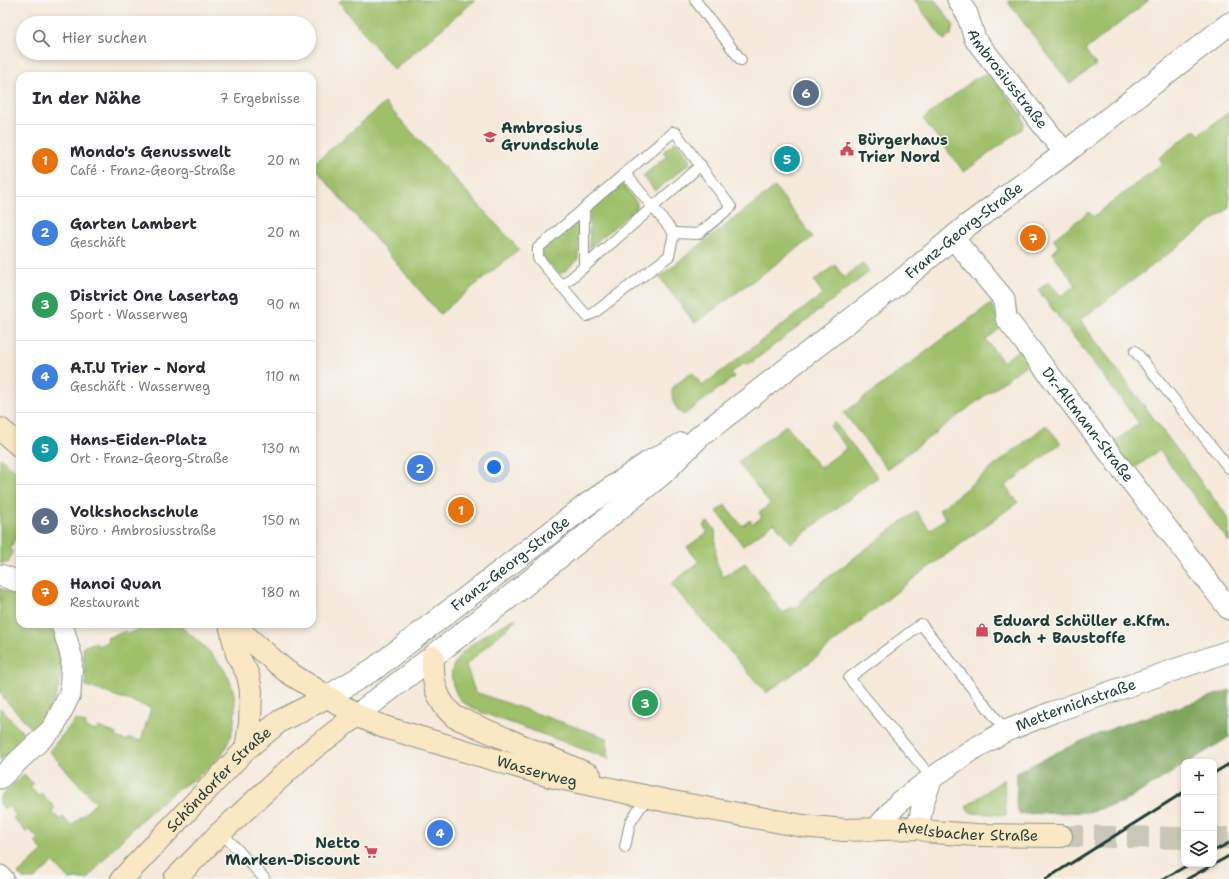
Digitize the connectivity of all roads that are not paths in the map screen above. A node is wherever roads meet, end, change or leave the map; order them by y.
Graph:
1 (695, 0) edge
2 (960, 1) edge
3 (1229, 24) edge
4 (742, 60) dead end
5 (1065, 153) junction
6 (701, 165) junction
7 (625, 173) junction
8 (652, 207) junction
9 (584, 209) junction
10 (674, 233) junction
11 (954, 238) junction
12 (584, 266) junction
13 (561, 287) junction
14 (1135, 351) dead end
15 (0, 429) edge
16 (699, 438) junction
17 (16, 443) edge
18 (1229, 468) edge
19 (0, 575) edge
20 (16, 581) edge
21 (1229, 609) edge
22 (63, 628) edge
23 (232, 628) edge
24 (236, 628) edge
25 (1229, 651) edge
26 (433, 657) junction
27 (327, 697) junction
28 (357, 715) junction
29 (1006, 731) junction
30 (246, 749) junction
31 (0, 778) edge
32 (932, 778) junction
33 (642, 796) junction
34 (918, 828) junction
35 (874, 830) junction
36 (221, 832) junction
37 (1061, 836) tunnel mouth
38 (625, 847) dead end
39 (0, 876) edge
40 (264, 878) dead end
41 (3, 879) edge
42 (122, 879) edge
43 (175, 879) edge

1 - 4 lane
2 - 5 street, Ambrosiusstraße
3 - 5 street, Franz-Georg-Straße
5 - 11 street, Franz-Georg-Straße
6 - 7 lane
6 - 8 lane
6 - 10 lane
7 - 8 lane
7 - 9 lane
8 - 10 lane
8 - 12 lane
9 - 12 lane
9 - 13 lane
10 - 13 lane
11 - 16 street, Franz-Georg-Straße
11 - 21 street, Dr.-Altmann-Straße
12 - 13 lane
14 - 18 lane
15 - 17 main road
16 - 26 street, Franz-Georg-Straße
16 - 27 street, Franz-Georg-Straße
19 - 20 street
22 - 31 street
23 - 30 main road
24 - 27 main road, Wasserweg
25 - 29 street, Metternichstraße
26 - 28 street, Franz-Georg-Straße
26 - 33 main road
27 - 28 main road, Wasserweg
27 - 30 main road, Schöndorfer Straße
28 - 33 main road, Wasserweg
28 - 36 main road
29 - 32 street, Metternichstraße
29 - 32 lane
30 - 42 main road, Schöndorfer Straße
32 - 34 street
32 - 35 street, Metternichstraße
33 - 35 main road, Wasserweg
33 - 38 lane
34 - 35 main road, Avelsbacher Straße
34 - 37 main road, Avelsbacher Straße
36 - 40 lane
36 - 43 main road
39 - 41 street

